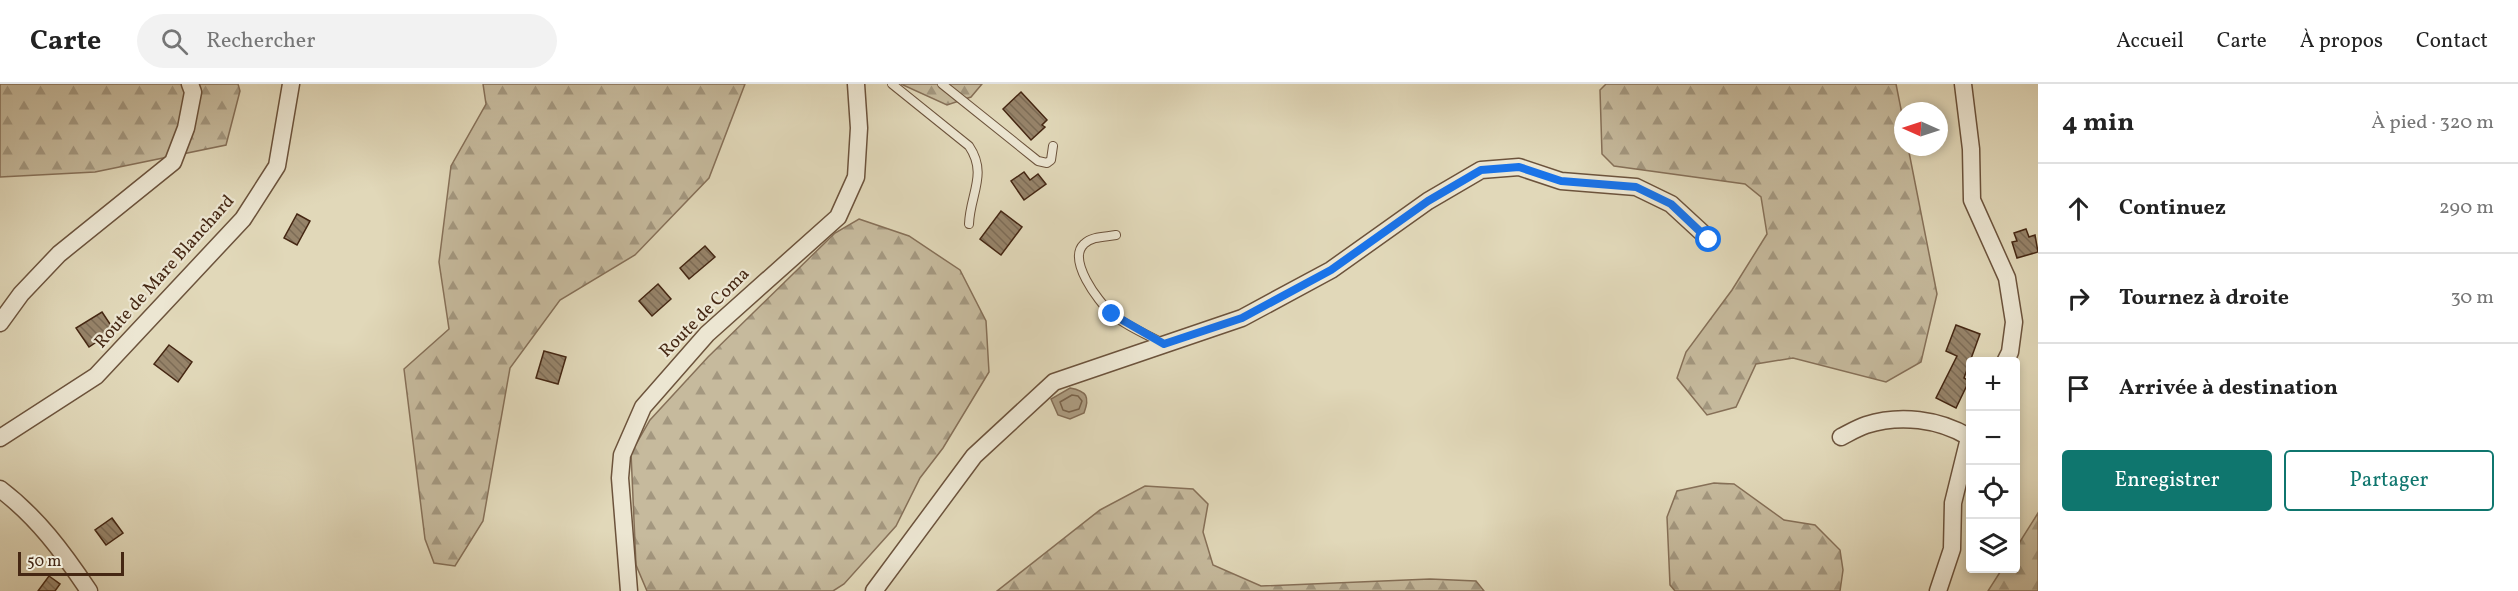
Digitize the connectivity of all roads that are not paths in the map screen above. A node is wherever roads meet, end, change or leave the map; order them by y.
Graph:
1 (190, 84) edge
2 (291, 84) edge
3 (856, 84) edge
4 (892, 84) edge
5 (942, 84) edge
6 (1963, 84) edge
7 (1053, 146) dead end
8 (969, 224) dead end
9 (1116, 235) dead end
10 (1709, 240) dead end
11 (0, 322) edge
12 (1164, 344) junction
13 (2008, 357) edge
14 (1966, 433) edge
15 (0, 438) edge
16 (1841, 438) dead end
17 (1966, 451) edge
18 (0, 489) edge
19 (89, 591) edge
20 (629, 591) edge
21 (874, 591) edge
22 (1938, 591) edge

1 - 11 street
2 - 15 street, Route de Mare Blanchard
3 - 20 street, Route de Coma
4 - 8 lane
5 - 7 lane
6 - 13 street
9 - 12 lane
10 - 12 street
12 - 21 street
14 - 16 street
17 - 22 street
18 - 19 street

